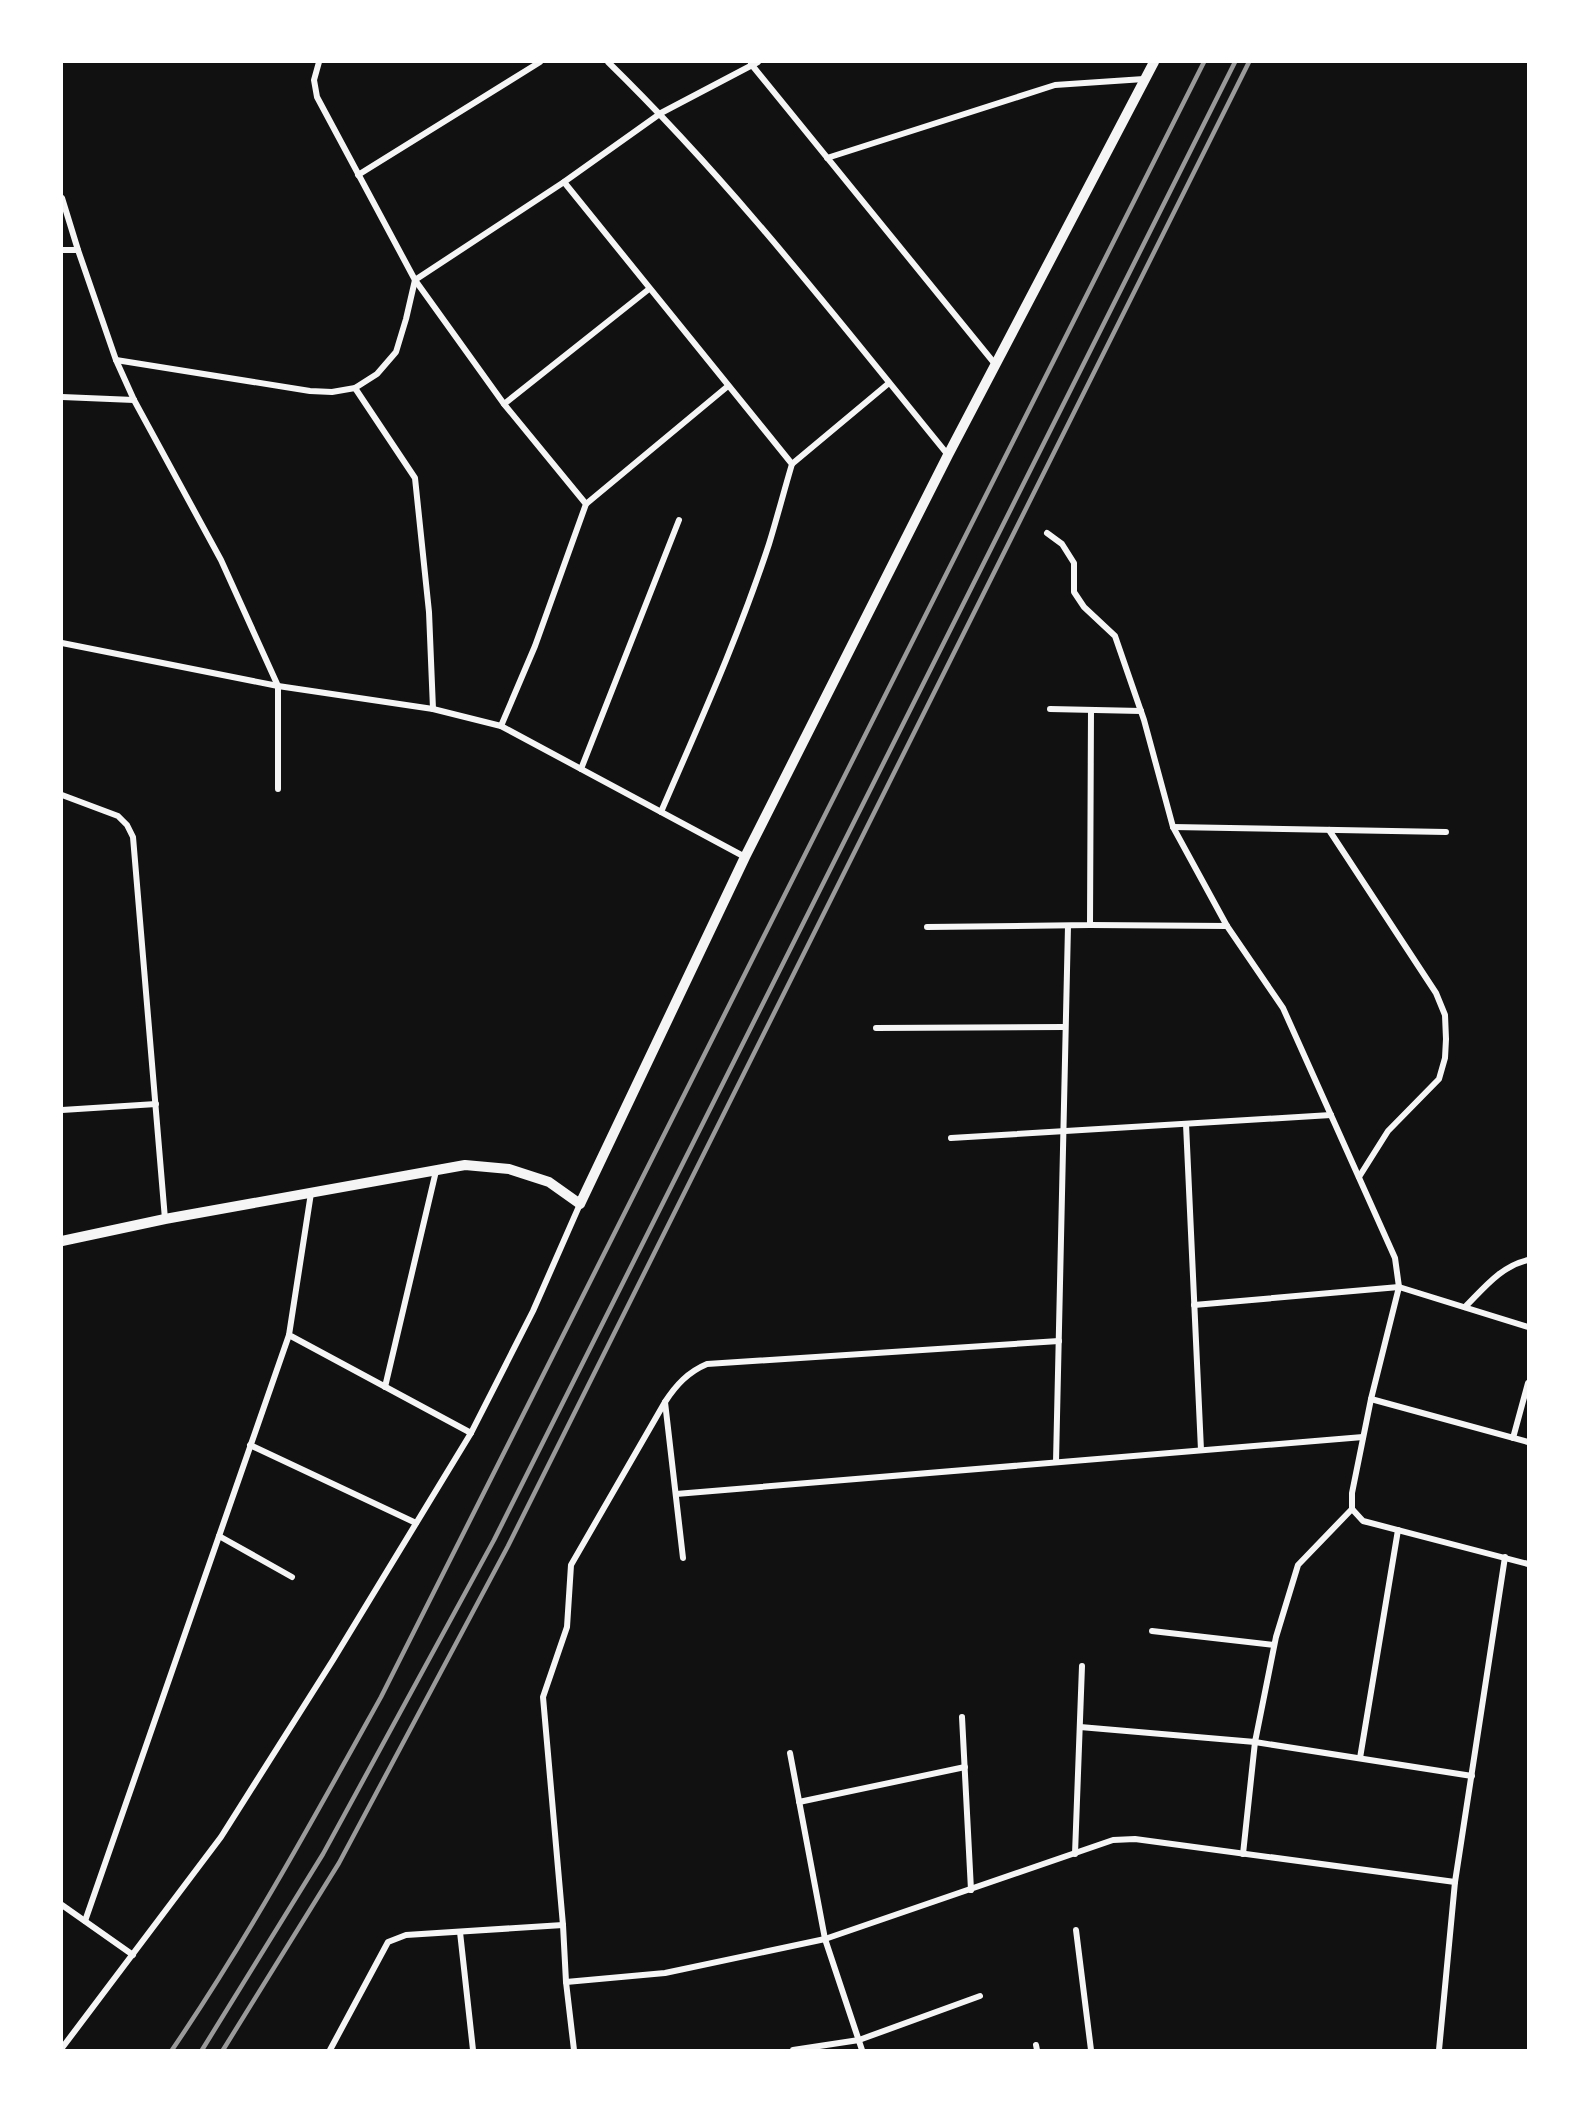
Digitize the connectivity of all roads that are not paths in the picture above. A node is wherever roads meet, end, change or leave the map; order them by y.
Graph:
1 (319, 62) edge
2 (540, 62) edge
3 (608, 62) edge
4 (1154, 62) edge
5 (754, 63) edge
6 (1145, 80) junction
7 (661, 113) junction
8 (827, 158) junction
9 (358, 175) junction
10 (564, 182) junction
11 (62, 198) edge
12 (62, 250) edge
13 (78, 250) junction
14 (415, 280) junction
15 (649, 289) junction
16 (116, 360) junction
17 (995, 364) junction
18 (889, 383) junction
19 (728, 386) junction
20 (355, 388) junction
21 (62, 397) edge
22 (134, 400) junction
23 (504, 404) junction
24 (948, 454) junction
25 (792, 464) junction
26 (586, 504) junction
27 (679, 520) dead end
28 (1047, 533) dead end
29 (62, 643) edge
30 (278, 687) junction
31 (1050, 709) dead end
32 (433, 710) junction
33 (1091, 710) junction
34 (1141, 711) junction
35 (501, 726) junction
36 (581, 769) junction
37 (278, 789) dead end
38 (62, 795) edge
39 (661, 813) junction
40 (1173, 827) junction
41 (1329, 830) junction
42 (1446, 832) dead end
43 (746, 857) junction
44 (1068, 926) junction
45 (1090, 926) junction
46 (1227, 926) junction
47 (927, 927) dead end
48 (1064, 1027) junction
49 (876, 1028) dead end
50 (156, 1104) junction
51 (62, 1110) edge
52 (1331, 1115) junction
53 (1186, 1124) junction
54 (1064, 1131) junction
55 (951, 1138) dead end
56 (436, 1170) junction
57 (1359, 1177) junction
58 (311, 1193) junction
59 (579, 1204) junction
60 (165, 1219) junction
61 (62, 1241) edge
62 (1528, 1260) edge
63 (1399, 1287) junction
64 (1194, 1305) junction
65 (1465, 1308) junction
66 (1528, 1326) edge
67 (289, 1335) junction
68 (1059, 1341) junction
69 (1528, 1383) edge
70 (385, 1387) junction
71 (1371, 1399) junction
72 (665, 1402) junction
73 (471, 1433) junction
74 (1364, 1437) junction
75 (1513, 1438) junction
76 (1528, 1442) edge
77 (250, 1445) junction
78 (1201, 1450) junction
79 (1056, 1462) junction
80 (676, 1494) junction
81 (1352, 1509) junction
82 (416, 1523) junction
83 (1398, 1530) junction
84 (219, 1536) junction
85 (1505, 1557) junction
86 (683, 1558) dead end
87 (1528, 1564) edge
88 (292, 1577) dead end
89 (1152, 1632) dead end
90 (1274, 1645) junction
91 (1082, 1666) dead end
92 (962, 1717) dead end
93 (1080, 1726) junction
94 (1255, 1742) junction
95 (790, 1753) dead end
96 (1360, 1758) junction
97 (965, 1767) junction
98 (1472, 1776) junction
99 (799, 1802) junction
100 (1075, 1854) junction
101 (1243, 1854) junction
102 (1455, 1882) junction
103 (971, 1890) junction
104 (62, 1905) edge
105 (85, 1921) junction
106 (563, 1925) junction
107 (1076, 1930) dead end
108 (460, 1932) junction
109 (825, 1939) junction
110 (133, 1955) junction
111 (566, 1982) junction
112 (980, 1996) dead end
113 (859, 2040) junction
114 (62, 2048) edge
115 (330, 2050) edge
116 (473, 2050) edge
117 (574, 2050) edge
118 (793, 2050) edge
119 (862, 2050) edge
120 (1091, 2050) edge
121 (1439, 2050) edge

1 - 9 street
2 - 9 street
3 - 7 street
4 - 6 street
5 - 7 street
5 - 8 street
6 - 8 street
6 - 17 street
7 - 10 street
7 - 18 street
8 - 17 street
9 - 14 street
10 - 14 street
10 - 15 street
11 - 13 street
12 - 13 street
13 - 16 street
14 - 20 street
14 - 23 street
15 - 19 street
15 - 23 street
16 - 20 street
16 - 22 street
17 - 24 street
18 - 24 street
18 - 25 street
19 - 25 street
19 - 26 street
20 - 32 street
21 - 22 street
22 - 30 street
23 - 26 street
24 - 43 street
25 - 39 street
26 - 35 street
27 - 36 street
28 - 34 street
29 - 30 street
30 - 32 street
30 - 37 street
31 - 33 street
32 - 35 street
33 - 34 street
33 - 45 street
34 - 40 street
35 - 36 street
36 - 39 street
38 - 50 street
39 - 43 street
40 - 41 street
40 - 46 street
41 - 42 street
41 - 57 street
43 - 59 street
44 - 45 street
44 - 47 street
44 - 48 street
45 - 46 street
46 - 52 street
48 - 49 street
48 - 54 street
50 - 51 street
50 - 60 street
52 - 53 street
52 - 57 street
53 - 54 street
53 - 64 street
54 - 55 street
54 - 68 street
56 - 58 street
56 - 59 street
56 - 70 street
57 - 63 street
58 - 60 street
58 - 67 street
59 - 73 street
60 - 61 street
62 - 65 street
63 - 64 street
63 - 65 street
63 - 71 street
64 - 78 street
65 - 66 street
67 - 70 street
67 - 77 street
68 - 72 street
68 - 79 street
69 - 75 street
70 - 73 street
71 - 74 street
71 - 75 street
72 - 80 street
72 - 106 street
73 - 82 street
74 - 78 street
74 - 81 street
75 - 76 street
77 - 82 street
77 - 84 street
78 - 79 street
79 - 80 street
80 - 86 street
81 - 83 street
81 - 90 street
82 - 110 street
83 - 85 street
83 - 96 street
84 - 88 street
84 - 105 street
85 - 87 street
85 - 98 street
89 - 90 street
90 - 94 street
91 - 93 street
92 - 97 street
93 - 94 street
93 - 100 street
94 - 96 street
94 - 101 street
95 - 99 street
96 - 98 street
97 - 99 street
97 - 103 street
98 - 102 street
99 - 109 street
100 - 101 street
100 - 103 street
101 - 102 street
102 - 121 street
103 - 109 street
104 - 105 street
105 - 110 street
106 - 108 street
106 - 111 street
107 - 120 street
108 - 115 street
108 - 116 street
109 - 111 street
109 - 113 street
110 - 114 street
111 - 117 street
112 - 113 street
113 - 118 street
113 - 119 street

